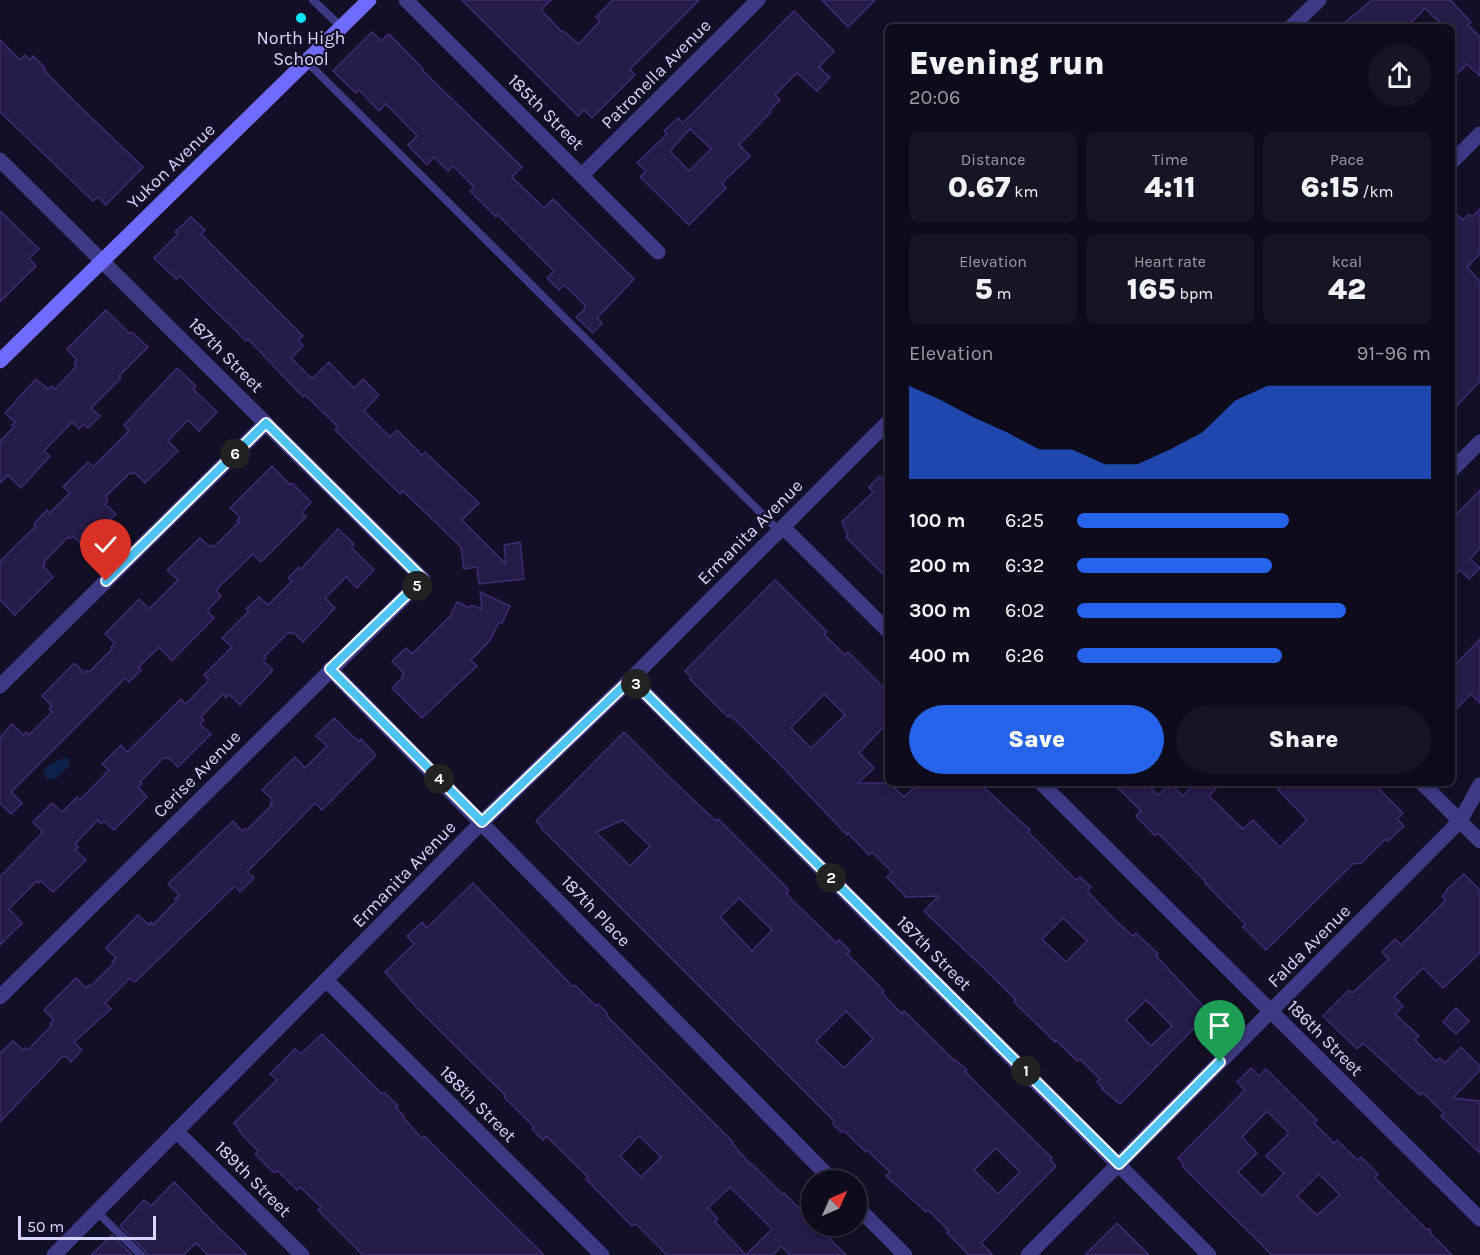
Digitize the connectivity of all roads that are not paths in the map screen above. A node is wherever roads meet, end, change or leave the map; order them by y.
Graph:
1 (314, 0) edge
2 (369, 0) edge
3 (406, 0) edge
4 (758, 0) edge
5 (1319, 0) edge
6 (1294, 24) edge
7 (341, 27) junction
8 (306, 61) junction
9 (1480, 134) edge
10 (0, 159) edge
11 (1455, 159) edge
12 (582, 175) junction
13 (658, 252) dead end
14 (102, 260) junction
15 (0, 361) edge
16 (266, 423) junction
17 (885, 425) edge
18 (1480, 442) edge
19 (1455, 467) edge
20 (781, 529) junction
21 (423, 579) joint
22 (885, 628) edge
23 (330, 669) junction
24 (631, 679) junction
25 (0, 686) edge
26 (1480, 785) edge
27 (1044, 786) edge
28 (1425, 786) edge
29 (1460, 821) junction
30 (482, 822) junction
31 (1480, 841) edge
32 (327, 981) junction
33 (0, 997) edge
34 (1271, 1011) junction
35 (176, 1131) junction
36 (1119, 1164) junction
37 (822, 1170) edge
38 (96, 1211) junction
39 (867, 1217) edge
40 (1480, 1219) edge
41 (54, 1255) edge
42 (141, 1255) edge
43 (302, 1255) edge
44 (602, 1255) edge
45 (905, 1255) edge
46 (1029, 1255) edge
47 (1209, 1255) edge

1 - 7 lane
2 - 7 street, Yukon Avenue
3 - 12 street, 185th Street
4 - 12 street, Patronella Avenue
5 - 6 street
7 - 8 street, Yukon Avenue
8 - 14 street, Yukon Avenue
8 - 20 lane
9 - 11 street
10 - 14 street, 187th Street
12 - 13 street, 185th Street
14 - 15 street, Yukon Avenue
14 - 16 street, 187th Street
16 - 21 street, 187th Street
16 - 25 street
17 - 20 street, Ermanita Avenue
18 - 19 street
20 - 22 street
20 - 24 street, Ermanita Avenue
21 - 23 street, Cerise Avenue
23 - 30 street, 187th Place
23 - 33 street, Cerise Avenue
24 - 30 street, Ermanita Avenue
24 - 36 street, 187th Street
26 - 29 street, Falda Avenue
27 - 34 street, 186th Street
28 - 29 street
29 - 31 street
29 - 34 street, Falda Avenue
30 - 32 street, Ermanita Avenue
30 - 37 street, 187th Place
32 - 35 street, Ermanita Avenue
32 - 44 street, 188th Street
34 - 36 street, Falda Avenue
34 - 40 street, 186th Street
35 - 38 street, Ermanita Avenue
35 - 43 street, 189th Street
36 - 46 street, Falda Avenue
36 - 47 street, 187th Street
38 - 41 street, Ermanita Avenue
38 - 42 lane
39 - 45 street

